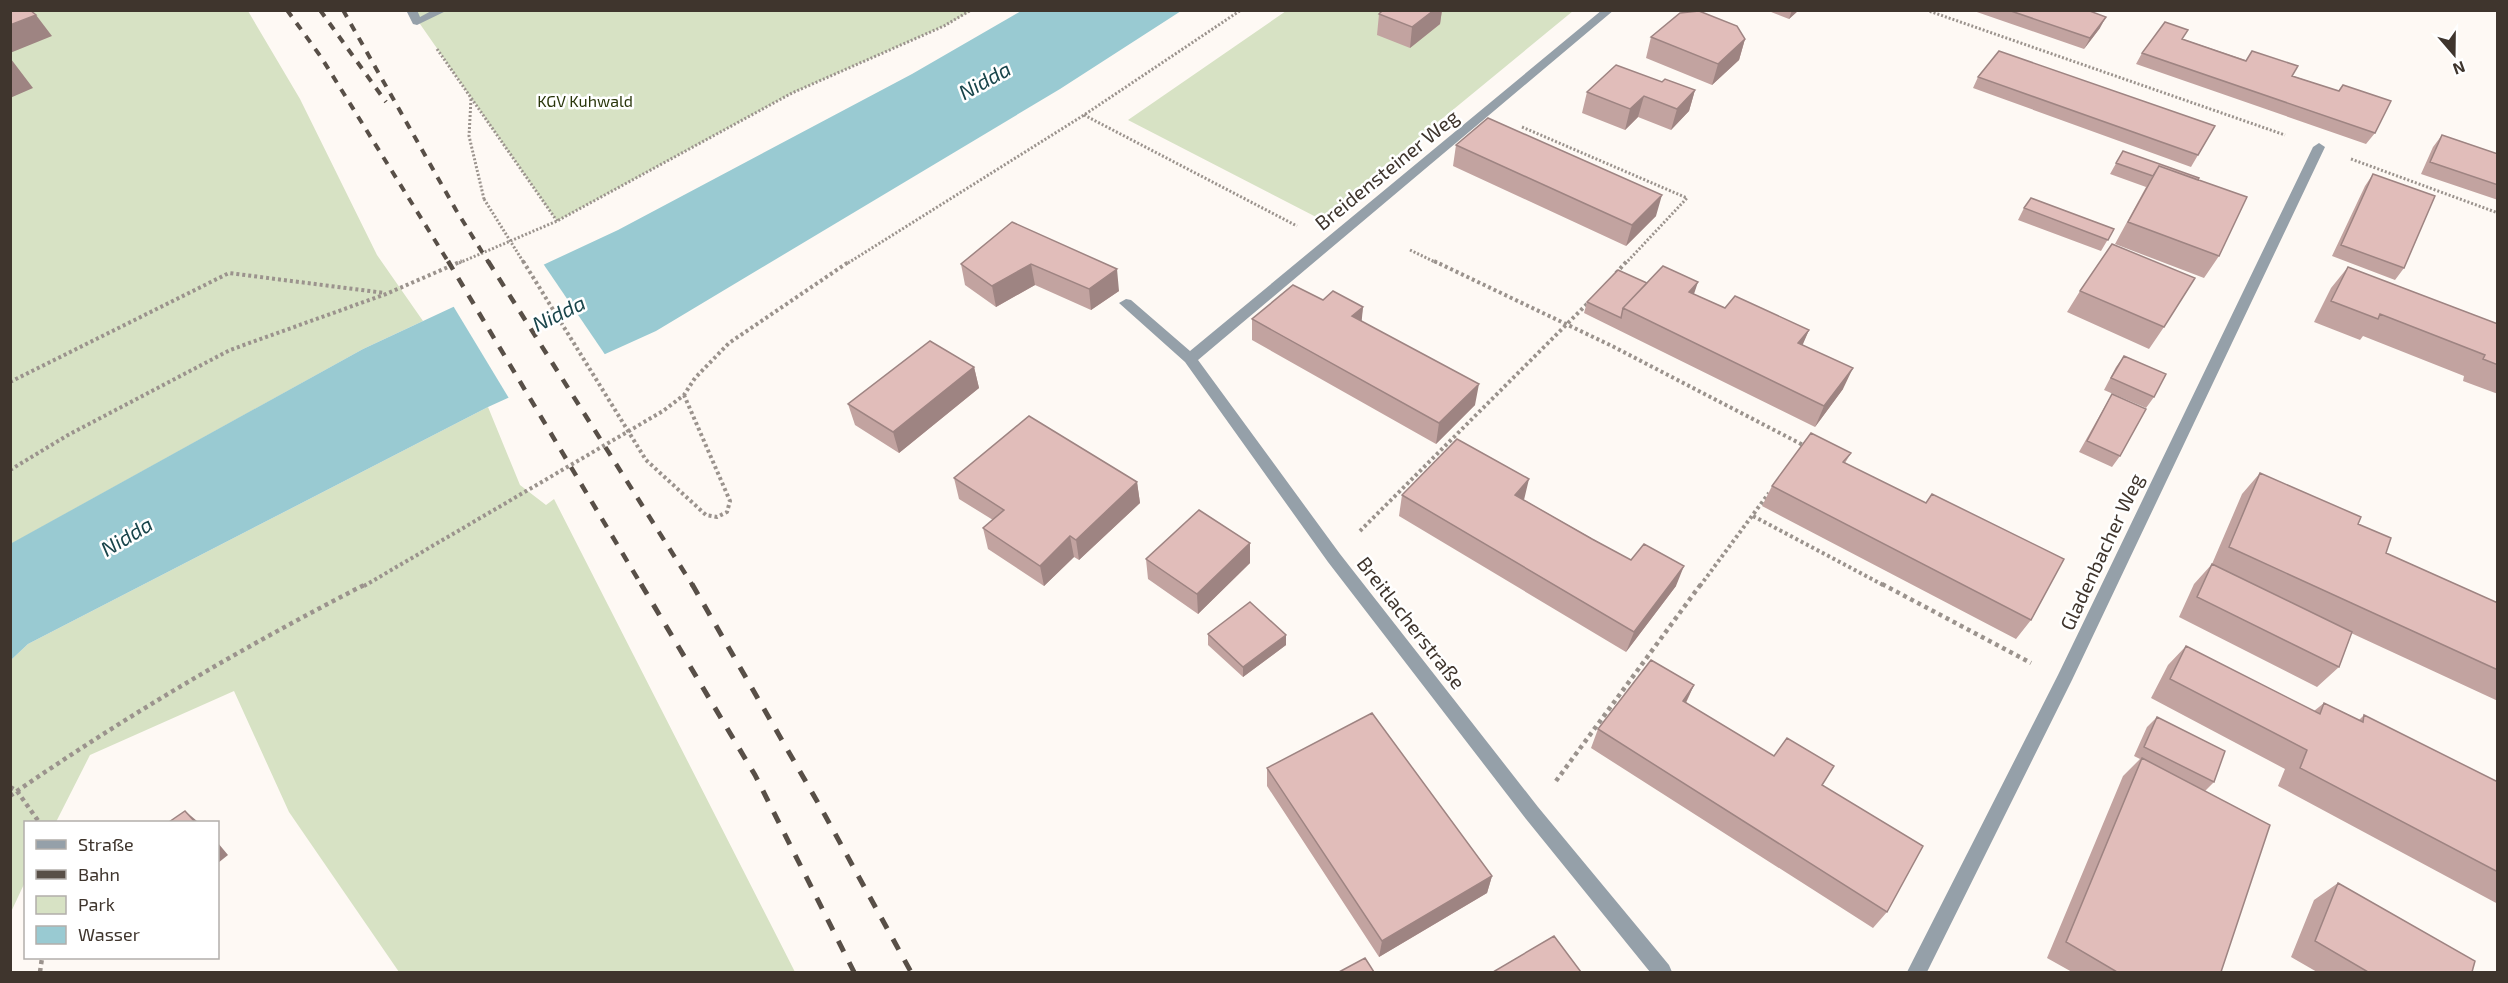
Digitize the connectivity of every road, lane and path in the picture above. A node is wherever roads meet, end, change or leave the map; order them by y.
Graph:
1 (411, 10) edge
2 (443, 10) edge
3 (971, 10) edge
4 (1241, 10) edge
5 (1609, 10) edge
6 (1926, 10) edge
7 (417, 22) junction
8 (471, 98) junction
9 (1488, 113) junction
10 (1084, 115) junction
11 (2319, 147) junction
12 (2498, 213) edge
13 (557, 221) junction
14 (1329, 243) junction
15 (1410, 250) dead end
16 (1615, 274) edge
17 (386, 294) junction
18 (1591, 300) edge
19 (1126, 303) dead end
20 (1567, 325) junction
21 (1190, 359) junction
22 (10, 382) edge
23 (684, 395) junction
24 (1798, 453) edge
25 (10, 470) edge
26 (1772, 489) edge
27 (1753, 516) junction
28 (1334, 558) junction
29 (2064, 680) junction
30 (10, 787) edge
31 (17, 791) junction
32 (10, 796) edge
33 (1532, 813) junction
34 (38, 821) edge
35 (1662, 972) edge
36 (1917, 972) edge

1 - 7 street
2 - 7 street
3 - 13 path
4 - 10 path
5 - 9 street, Breidensteiner Weg
6 - 11 path
7 - 8 path
8 - 13 path
8 - 23 path, bridge
9 - 14 street, Breidensteiner Weg
9 - 16 path
10 - 14 path
10 - 23 path
11 - 12 path
11 - 29 street, Gladenbacher Weg
13 - 17 path
14 - 21 street, Breidensteiner Weg
15 - 20 path
17 - 22 path
17 - 25 path
18 - 20 path
19 - 21 street, Breitlacherstraße
20 - 24 path
20 - 28 path
21 - 28 street, Breitlacherstraße
23 - 31 path
26 - 27 path
27 - 29 path
27 - 33 path
28 - 33 street, Breitlacherstraße
29 - 36 street, Gladenbacher Weg
30 - 31 path
31 - 32 path
31 - 34 path
33 - 35 street, Breitlacherstraße

